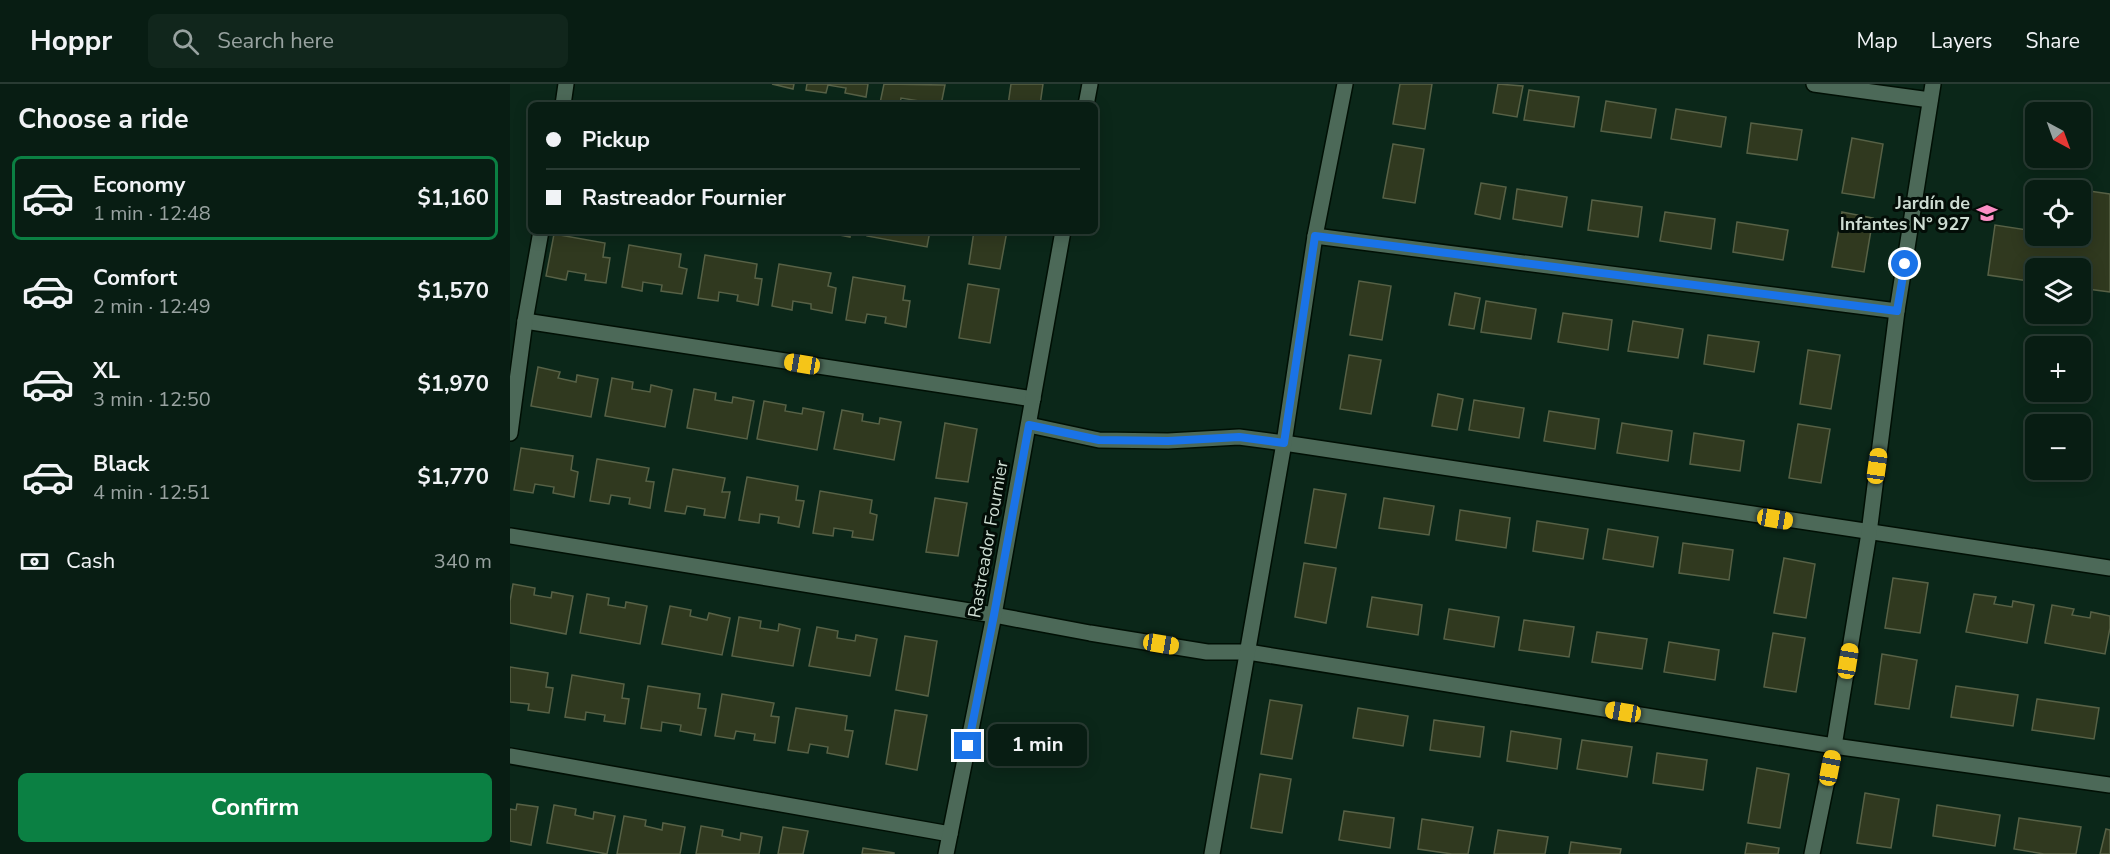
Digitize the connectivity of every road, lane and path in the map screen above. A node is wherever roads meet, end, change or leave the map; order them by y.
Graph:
1 (566, 84) edge
2 (1090, 84) edge
3 (1345, 84) edge
4 (1814, 84) edge
5 (1933, 84) edge
6 (1930, 100) junction
7 (563, 102) edge
8 (1087, 102) edge
9 (540, 234) edge
10 (1062, 234) edge
11 (1315, 236) junction
12 (1897, 311) junction
13 (525, 321) junction
14 (1034, 399) junction
15 (1029, 425) junction
16 (510, 433) edge
17 (1284, 443) junction
18 (1869, 533) junction
19 (510, 536) edge
20 (2110, 568) edge
21 (994, 615) junction
22 (1248, 652) junction
23 (1834, 746) junction
24 (510, 756) edge
25 (2110, 785) edge
26 (950, 834) junction
27 (946, 854) edge
28 (1212, 854) edge
29 (1812, 854) edge

1 - 7 street
2 - 8 street
3 - 11 street
4 - 6 street
5 - 6 street
6 - 12 street
9 - 13 street
10 - 14 street, Rastreador Fournier
11 - 12 street
11 - 17 street
12 - 18 street
13 - 14 street
13 - 16 street
14 - 15 street, Rastreador Fournier
15 - 17 street
15 - 21 street, Rastreador Fournier
17 - 18 street
17 - 22 street
18 - 20 street
18 - 23 street
19 - 21 street
21 - 22 street
21 - 26 street, Rastreador Fournier
22 - 23 street
22 - 28 street
23 - 25 street
23 - 29 street
24 - 26 street
26 - 27 street, Rastreador Fournier

